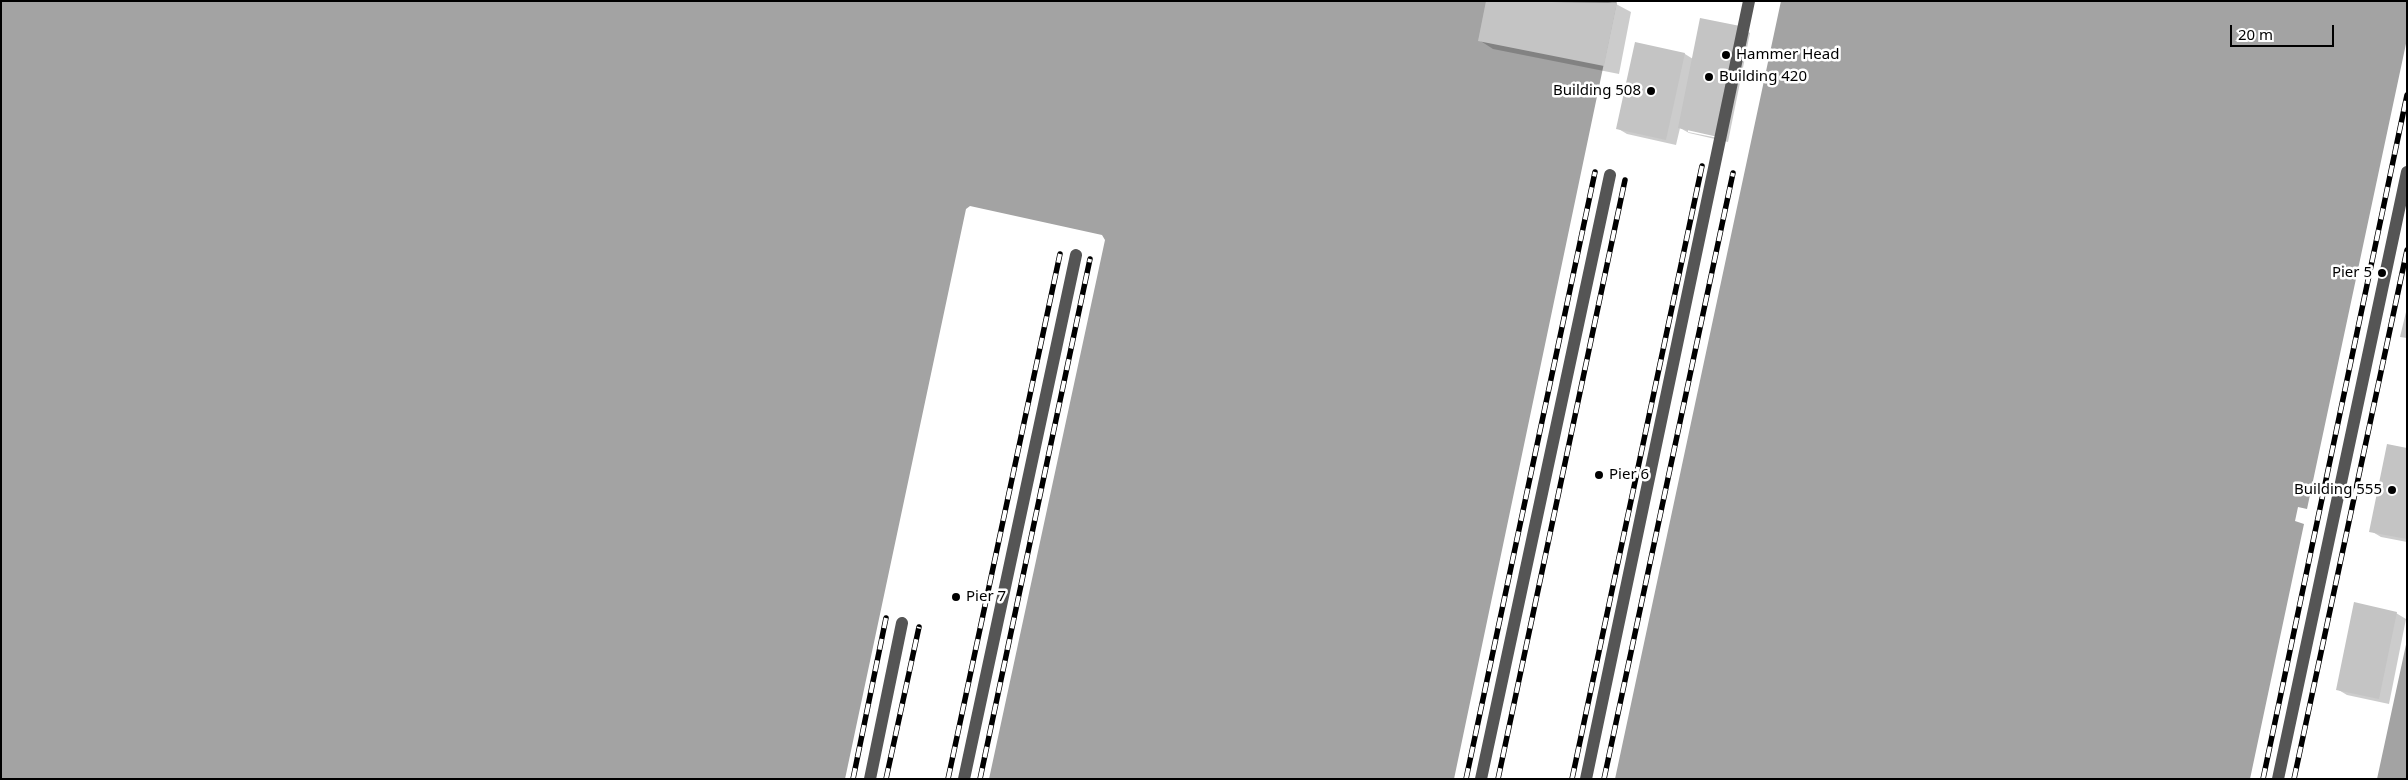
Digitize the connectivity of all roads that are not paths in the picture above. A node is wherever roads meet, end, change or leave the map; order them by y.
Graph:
1 (1749, 1) edge
2 (2407, 172) edge
3 (1610, 175) dead end
4 (1076, 255) dead end
5 (902, 623) dead end
6 (870, 779) edge
7 (964, 779) edge
8 (1481, 779) edge
9 (1586, 779) edge
10 (2278, 779) edge

1 - 9 lane
2 - 10 lane
3 - 8 lane
4 - 7 lane
5 - 6 lane

